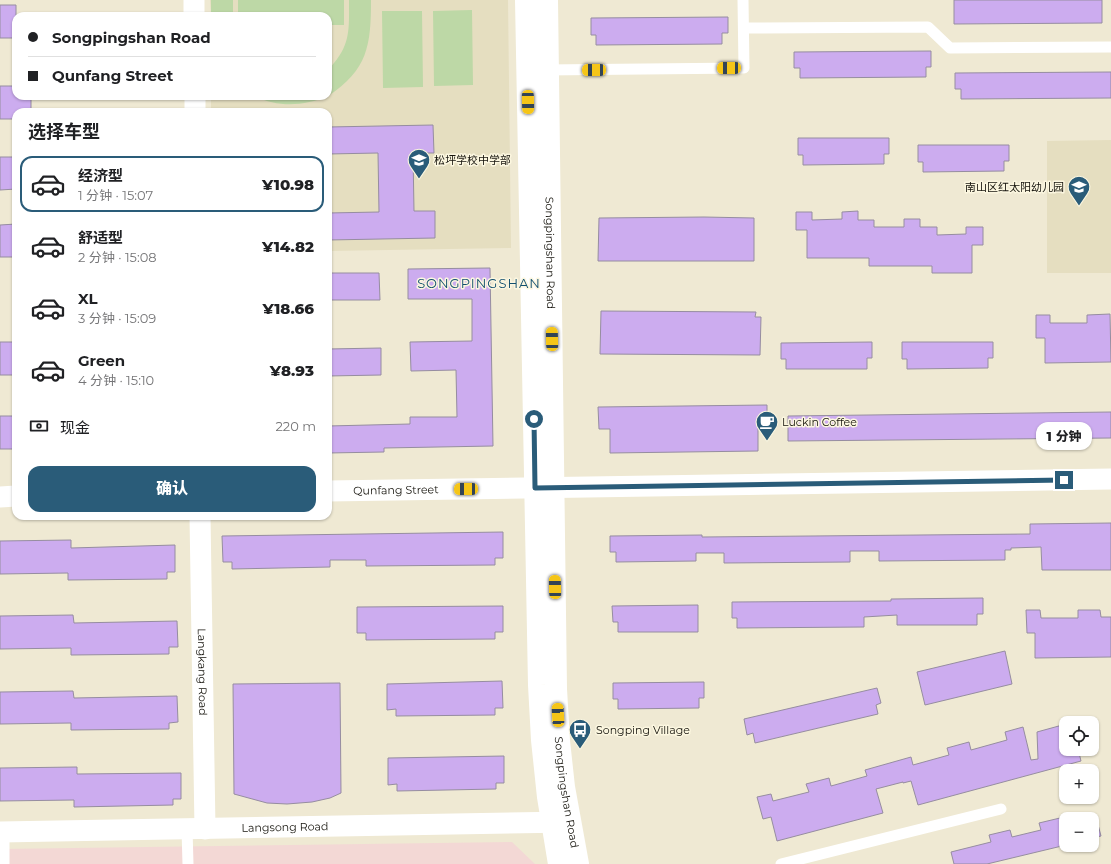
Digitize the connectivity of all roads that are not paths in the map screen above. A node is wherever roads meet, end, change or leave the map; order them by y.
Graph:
1 (194, 0) edge
2 (526, 0) edge
3 (547, 0) edge
4 (743, 0) edge
5 (194, 12) edge
6 (744, 28) junction
7 (1111, 47) edge
8 (538, 71) junction
9 (1111, 479) edge
10 (544, 488) junction
11 (332, 491) edge
12 (12, 496) edge
13 (0, 497) edge
14 (200, 520) edge
15 (1001, 809) dead end
16 (561, 822) junction
17 (196, 829) junction
18 (2, 832) edge
19 (4, 864) edge
20 (188, 864) edge
21 (559, 864) edge
22 (578, 864) edge
23 (781, 864) edge

1 - 5 street
2 - 8 street, Songpingshan Road
3 - 8 street, Songpingshan Road
4 - 6 lane
6 - 7 lane
6 - 8 lane
8 - 10 street, Songpingshan Road
9 - 10 street, Qunfang Street
10 - 11 street, Qunfang Street
10 - 16 street, Songpingshan Road
12 - 13 street
14 - 17 street, Langkang Road
15 - 23 lane
16 - 17 street, Langsong Road
16 - 21 street, Songpingshan Road
16 - 22 street, Songpingshan Road
17 - 18 street, Langsong Road
17 - 20 lane
18 - 19 lane

